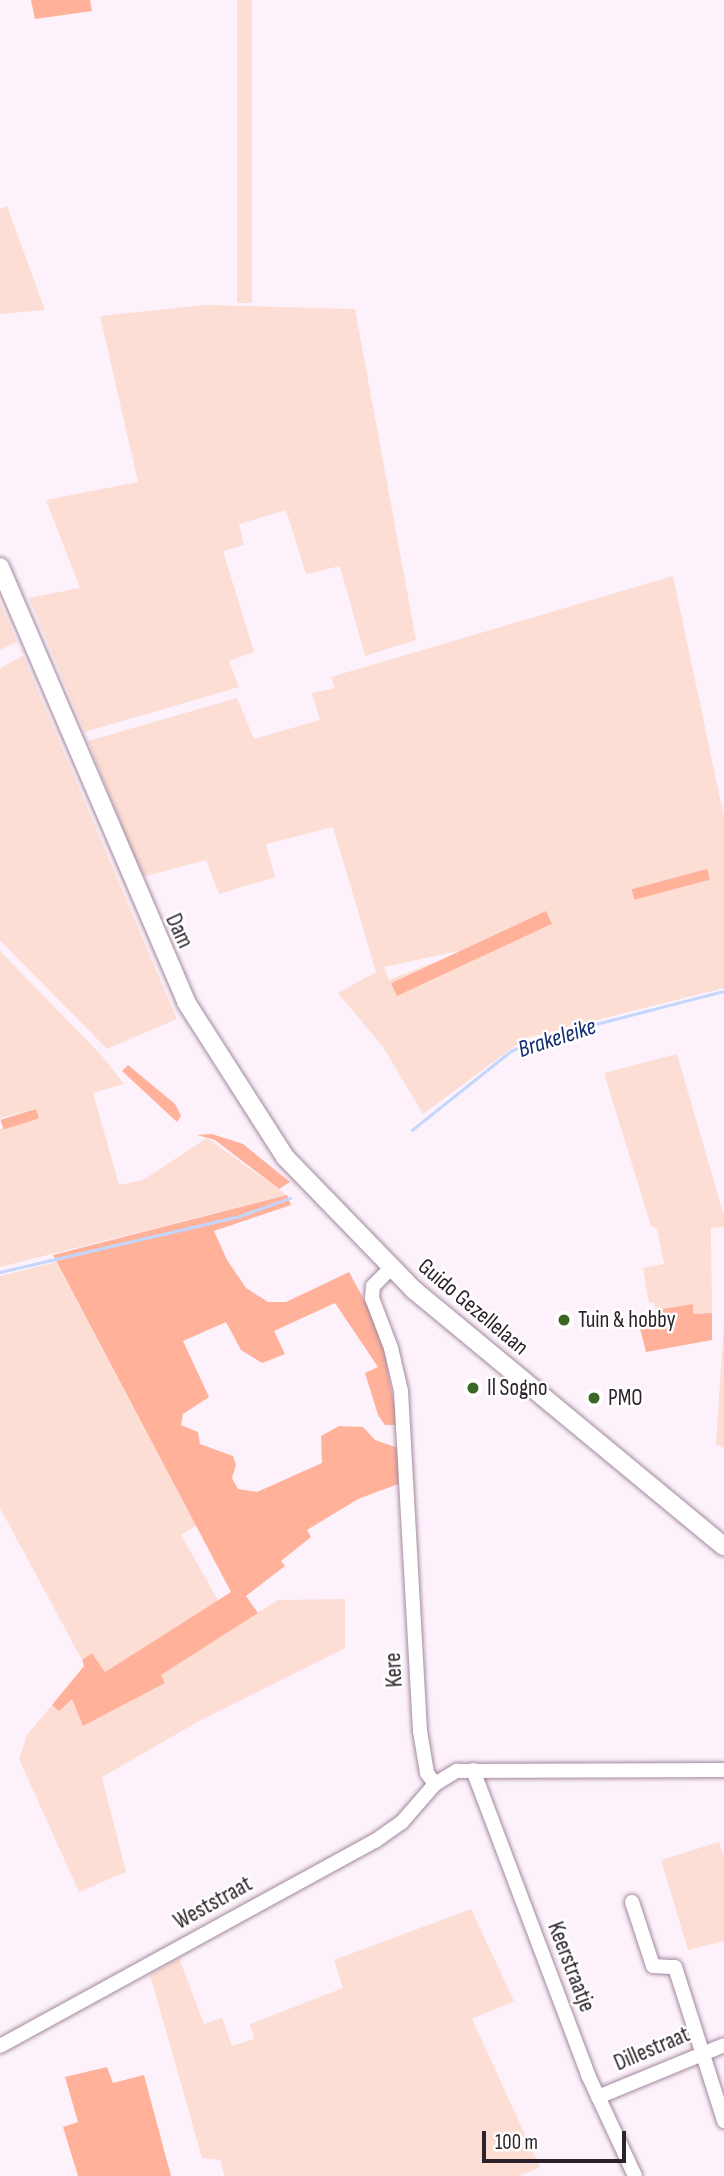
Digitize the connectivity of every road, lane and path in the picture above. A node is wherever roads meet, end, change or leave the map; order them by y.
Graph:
1 (0, 567) edge
2 (390, 1269) junction
3 (722, 1546) edge
4 (473, 1770) junction
5 (724, 1770) edge
6 (435, 1784) junction
7 (632, 1902) dead end
8 (724, 2045) edge
9 (0, 2046) edge
10 (703, 2055) junction
11 (598, 2097) junction
12 (724, 2121) edge
13 (635, 2176) edge

1 - 2 main road, Dam
2 - 3 main road, Guido Gezellelaan
2 - 6 street, Kere
4 - 5 street
4 - 6 street
4 - 11 street, Keerstraatje
6 - 9 street, Weststraat
7 - 10 street
8 - 10 street, Dillestraat
10 - 11 street, Dillestraat
10 - 12 street
11 - 13 street, Keerstraatje

